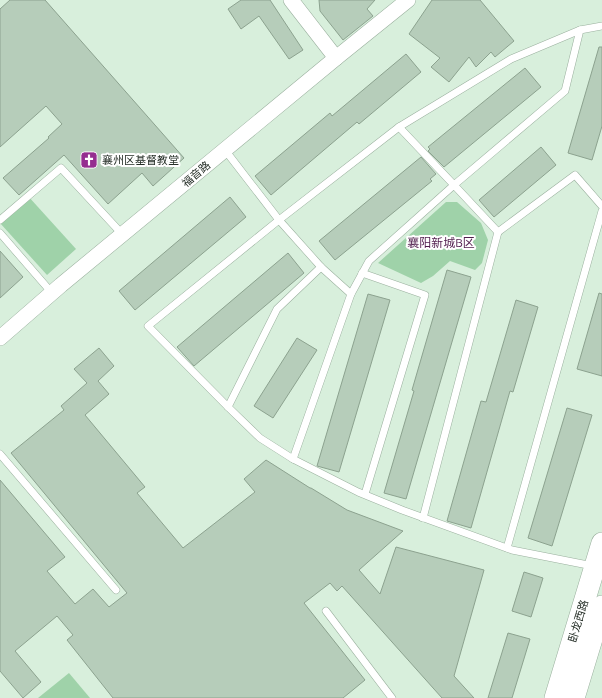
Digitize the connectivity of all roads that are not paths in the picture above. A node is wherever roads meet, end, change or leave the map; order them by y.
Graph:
1 (291, 0) edge
2 (408, 0) edge
3 (602, 26) edge
4 (580, 30) junction
5 (336, 58) junction
6 (399, 127) junction
7 (225, 150) junction
8 (454, 185) junction
9 (602, 206) edge
10 (602, 211) edge
11 (0, 220) edge
12 (279, 220) junction
13 (498, 232) junction
14 (0, 233) edge
15 (123, 235) junction
16 (322, 267) junction
17 (362, 273) junction
18 (52, 293) junction
19 (352, 294) junction
20 (0, 338) edge
21 (228, 407) junction
22 (0, 454) edge
23 (293, 459) junction
24 (365, 494) junction
25 (423, 518) junction
26 (602, 543) edge
27 (507, 548) junction
28 (599, 567) edge
29 (116, 590) dead end
30 (597, 609) edge
31 (326, 611) dead end
32 (590, 634) edge
33 (392, 698) edge
34 (555, 698) edge
35 (574, 698) edge

1 - 5 street
2 - 5 street, 福音路
3 - 4 lane
4 - 6 lane
4 - 8 lane
5 - 7 street, 福音路
6 - 8 lane
6 - 12 lane
7 - 12 lane
7 - 15 street, 福音路
8 - 13 lane
8 - 17 lane
9 - 13 lane
10 - 27 lane
11 - 15 lane
12 - 16 lane
12 - 21 lane
13 - 25 lane
14 - 18 lane
15 - 18 street, 福音路
16 - 19 lane
16 - 21 lane
17 - 19 lane
17 - 24 lane
18 - 20 street, 福音路
19 - 23 lane
21 - 23 lane
22 - 29 lane
23 - 24 lane
24 - 25 lane
25 - 27 lane
26 - 28 main road, 卧龙西路
27 - 28 lane
28 - 30 main road, 卧龙西路
30 - 32 main road, 卧龙西路
31 - 33 lane
32 - 34 main road, 卧龙西路
32 - 35 main road, 卧龙西路

